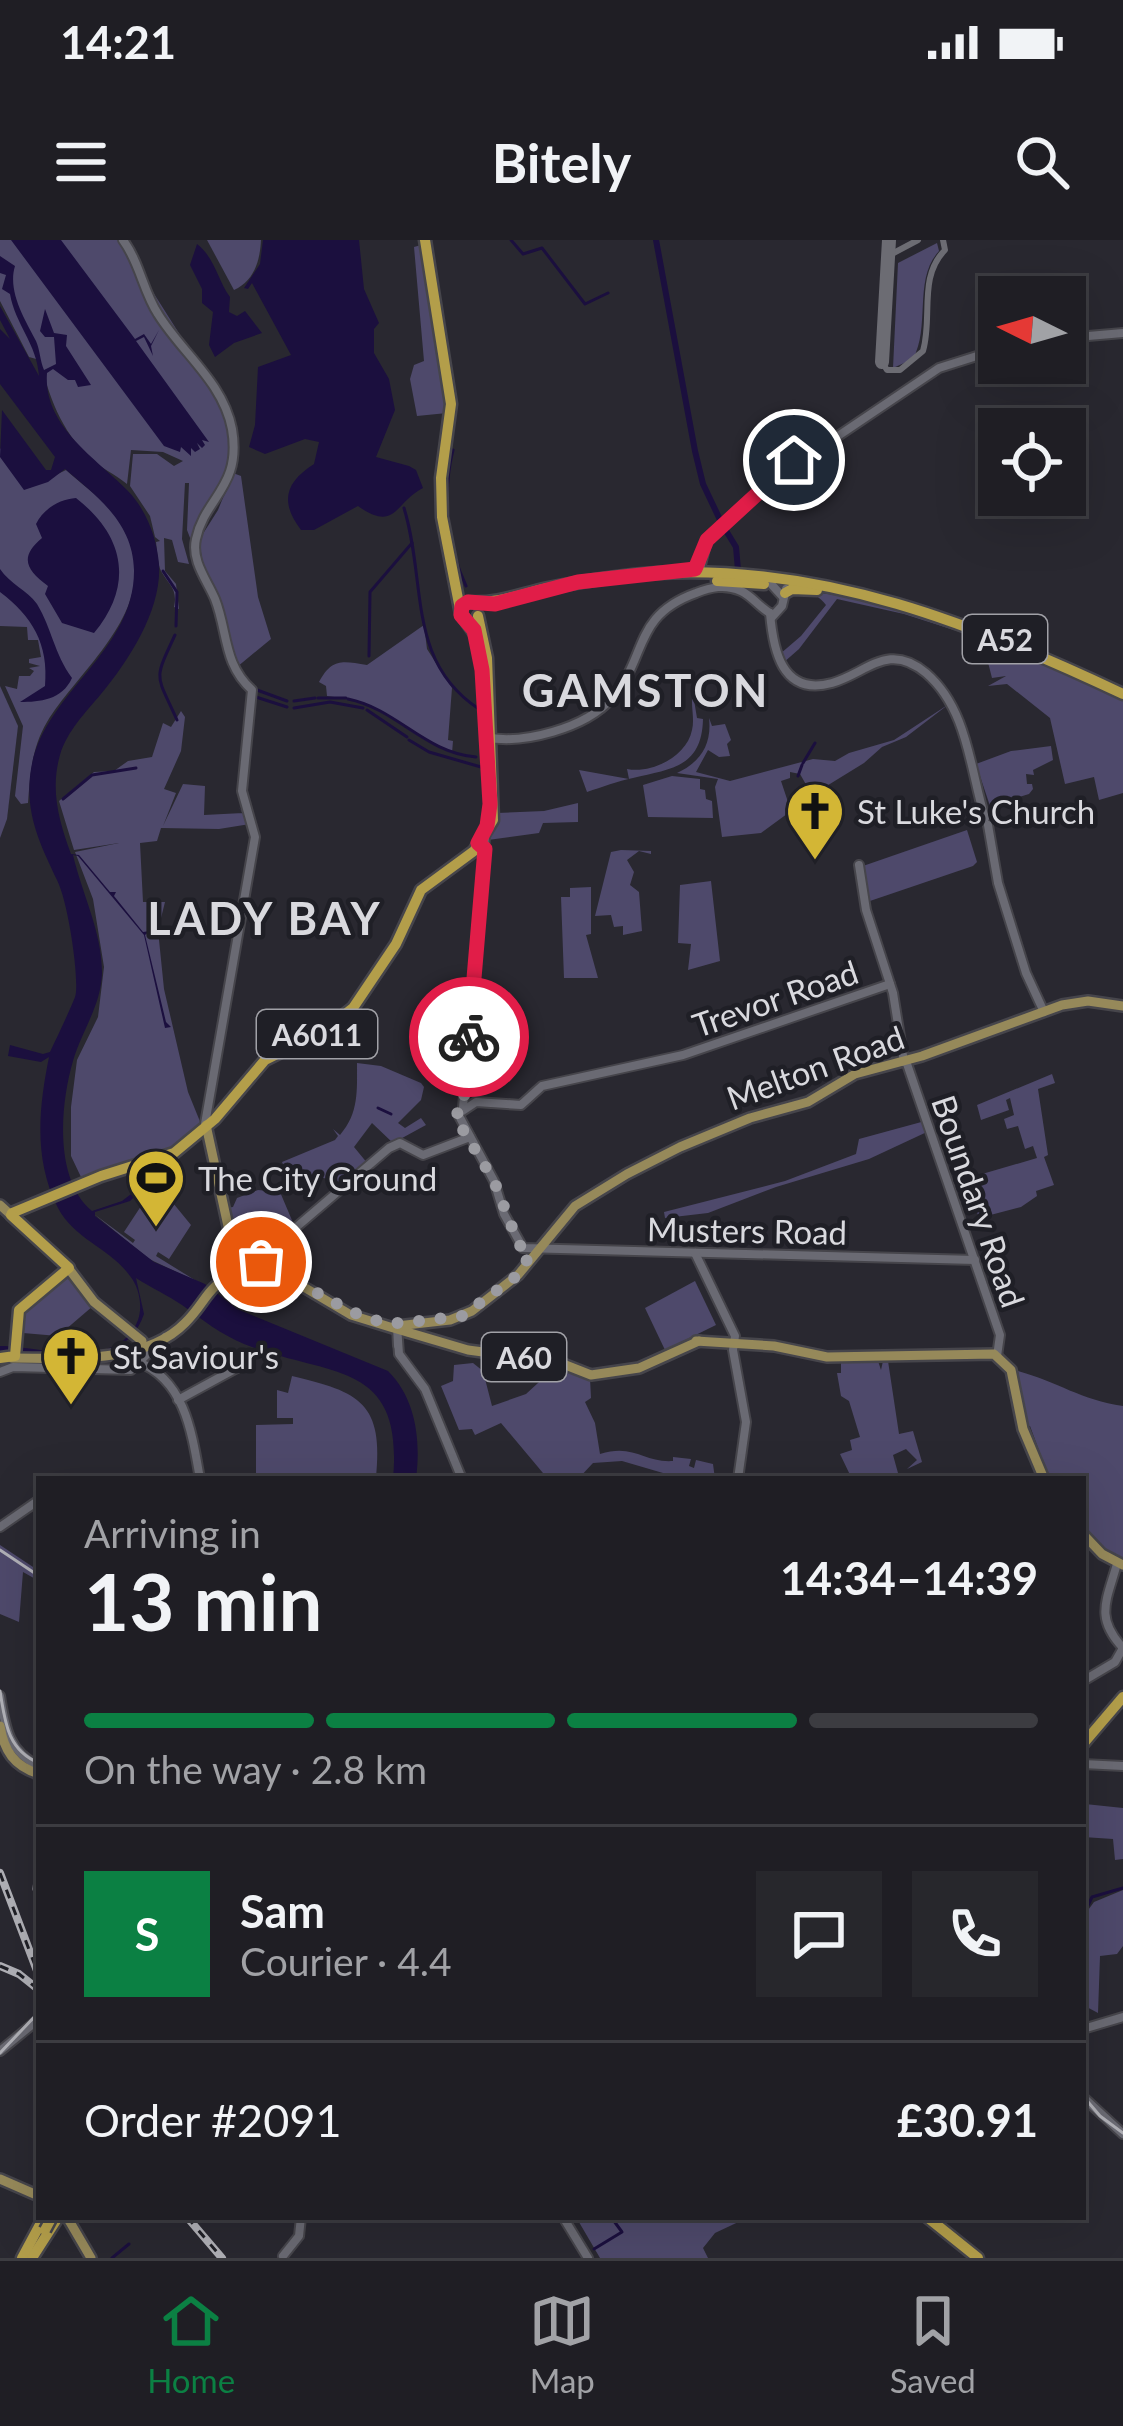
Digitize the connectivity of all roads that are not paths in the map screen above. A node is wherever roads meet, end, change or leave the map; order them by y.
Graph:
1 (123, 240) edge
2 (427, 240) edge
3 (1123, 333) edge
4 (1086, 336) edge
5 (978, 356) edge
6 (703, 571) junction
7 (784, 587) junction
8 (881, 598) junction
9 (471, 611) junction
10 (768, 617) junction
11 (1123, 694) edge
12 (489, 741) junction
13 (482, 843) junction
14 (859, 865) dead end
15 (890, 984) junction
16 (1123, 1006) edge
17 (1044, 1012) junction
18 (905, 1061) junction
19 (460, 1110) junction
20 (206, 1128) junction
21 (470, 1137) junction
22 (10, 1213) edge
23 (537, 1247) junction
24 (695, 1253) junction
25 (975, 1260) junction
26 (69, 1269) junction
27 (242, 1270) junction
28 (396, 1326) junction
29 (415, 1330) junction
30 (162, 1337) junction
31 (135, 1340) junction
32 (734, 1342) junction
33 (14, 1355) edge
34 (994, 1355) junction
35 (246, 1364) dead end
36 (142, 1365) junction
37 (0, 1372) edge
38 (178, 1400) junction
39 (199, 1476) edge
40 (461, 1476) edge
41 (738, 1476) edge
42 (1042, 1476) edge
43 (36, 1502) edge
44 (0, 1528) edge
45 (1086, 1536) edge
46 (1120, 1564) edge
47 (1122, 1644) edge
48 (1086, 1679) edge
49 (1123, 1694) edge
50 (0, 1696) edge
51 (1086, 1737) edge
52 (3, 1743) edge
53 (1086, 1764) edge
54 (1123, 1766) edge
55 (36, 1768) edge
56 (1123, 2017) edge
57 (36, 2021) edge
58 (1086, 2028) edge
59 (0, 2052) edge
60 (1086, 2100) edge
61 (1123, 2134) edge
62 (0, 2179) edge
63 (35, 2196) edge
64 (301, 2220) edge
65 (565, 2220) edge
66 (931, 2220) edge
67 (54, 2221) edge
68 (283, 2256) edge
69 (586, 2257) edge
70 (978, 2257) edge
71 (27, 2258) edge
72 (91, 2258) edge

1 - 20 street
2 - 9 highway
3 - 4 street
5 - 6 street
6 - 7 highway, A52
6 - 7 highway, A52
6 - 9 highway, A52
6 - 9 highway
7 - 8 highway, A52
7 - 8 highway, A52
7 - 10 street
8 - 11 highway, A52
9 - 12 highway, A6011
10 - 12 street
10 - 17 street
12 - 13 highway, A6011
13 - 19 street
13 - 20 highway, A6011
14 - 15 street, Boundary Road
15 - 18 street, Boundary Road
15 - 19 street, Trevor Road
16 - 17 main road, Melton Road
17 - 18 main road, Melton Road
18 - 23 main road, Melton Road
18 - 25 street, Boundary Road
19 - 21 street
20 - 22 highway, A6011
20 - 27 main road
21 - 23 street
21 - 27 street
22 - 26 highway, A6011
23 - 24 street, Musters Road
23 - 29 main road, Melton Road
24 - 25 street, Musters Road
24 - 32 street
25 - 34 street, Boundary Road
26 - 31 main road, A6011
26 - 33 highway
27 - 28 main road, A60
27 - 30 main road
28 - 29 main road, A60
28 - 40 street
29 - 32 main road, A60
30 - 31 main road
30 - 36 street
31 - 33 main road
31 - 36 street
32 - 34 main road, A60
32 - 41 street
34 - 42 main road
35 - 38 street
36 - 37 street
36 - 38 street
38 - 39 street
43 - 44 street
45 - 46 main road
46 - 47 street
47 - 48 street
49 - 51 highway
50 - 52 street
52 - 55 main road
53 - 54 street
56 - 58 street
57 - 59 street
60 - 61 street
62 - 63 main road
64 - 68 street
65 - 69 street
66 - 70 highway
67 - 71 highway
67 - 72 main road

